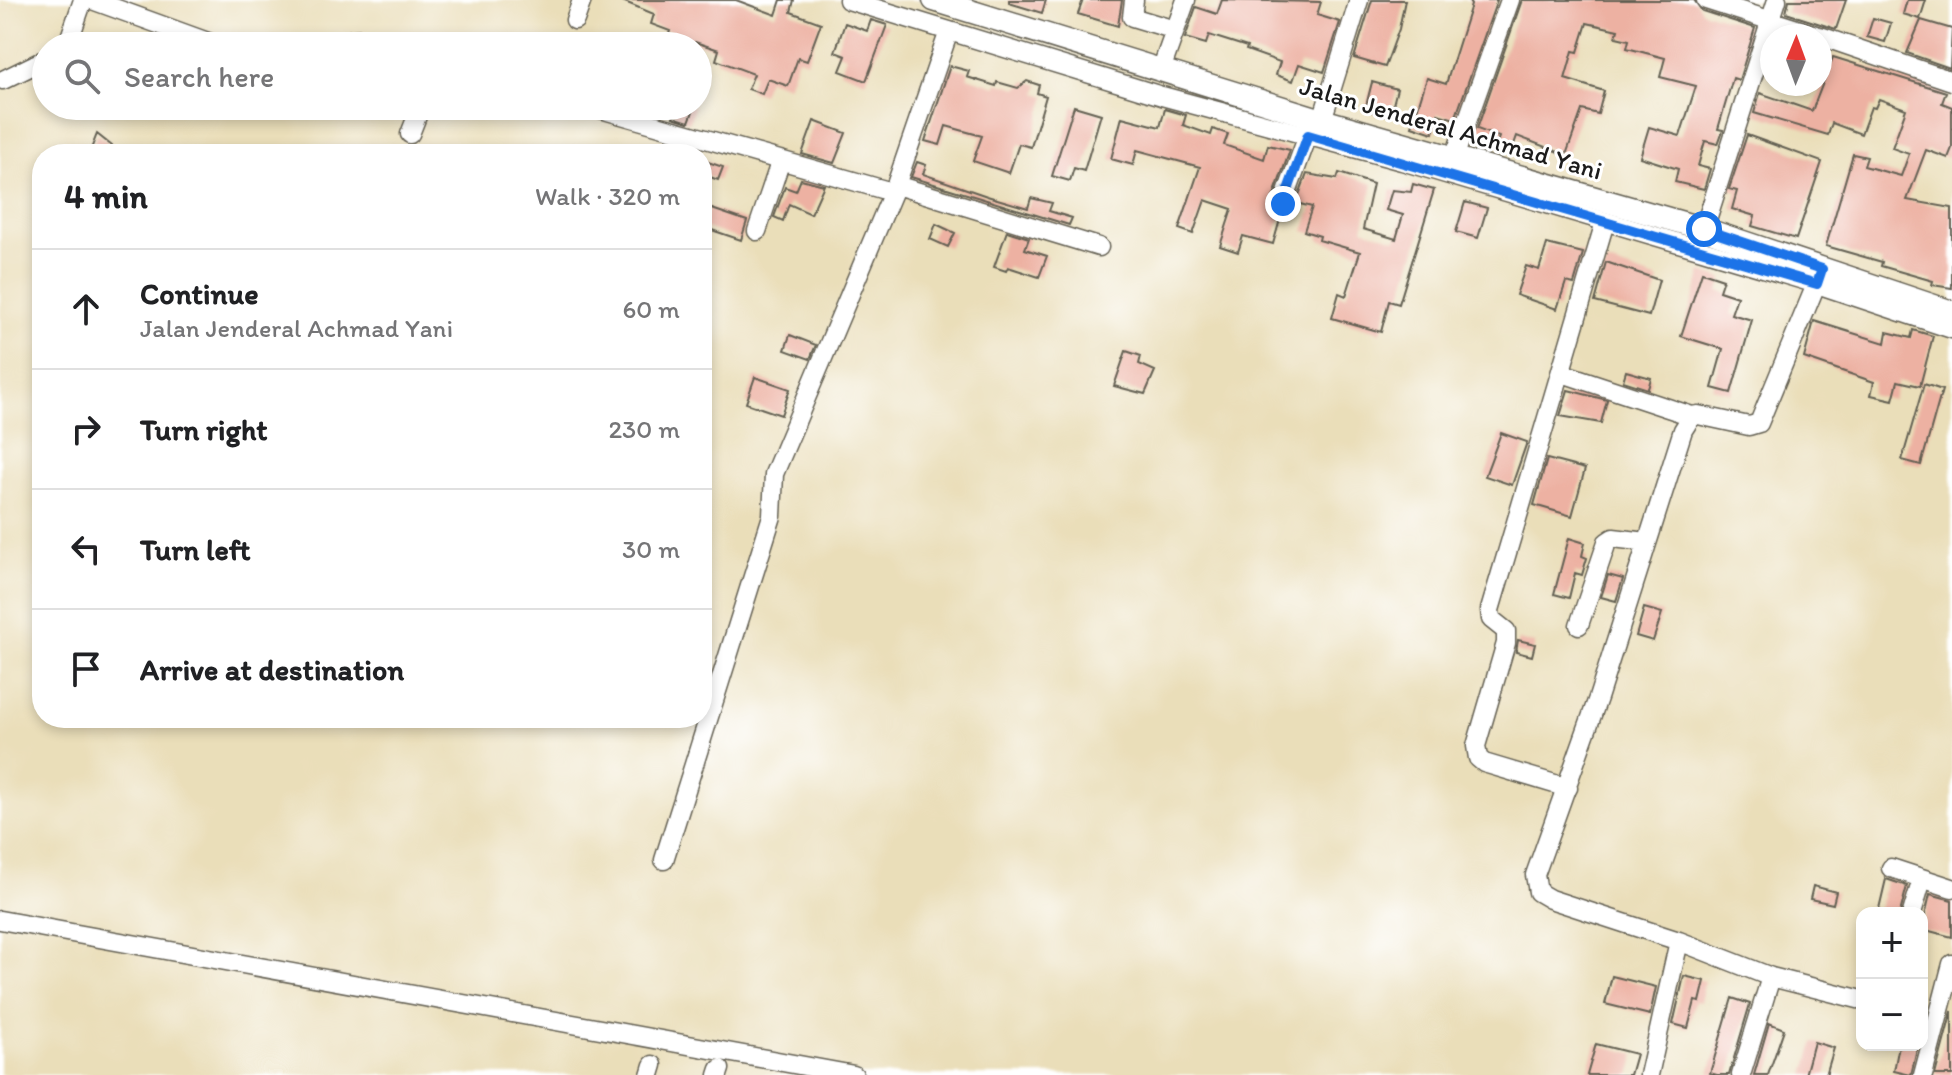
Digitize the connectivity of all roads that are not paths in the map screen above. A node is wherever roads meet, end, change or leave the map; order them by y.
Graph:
1 (83, 0) edge
2 (92, 0) edge
3 (582, 0) edge
4 (848, 0) edge
5 (934, 0) edge
6 (1134, 0) edge
7 (1186, 0) edge
8 (1359, 0) edge
9 (1510, 0) edge
10 (1706, 0) edge
11 (1777, 0) edge
12 (1770, 19) junction
13 (575, 20) dead end
14 (1785, 24) edge
15 (1175, 30) junction
16 (949, 31) junction
17 (72, 32) edge
18 (180, 32) edge
19 (1832, 40) edge
20 (32, 66) edge
21 (1161, 70) junction
22 (3, 80) dead end
23 (1952, 81) edge
24 (416, 120) edge
25 (640, 120) edge
26 (1315, 128) junction
27 (410, 134) dead end
28 (1454, 158) junction
29 (781, 160) junction
30 (894, 188) junction
31 (1283, 204) dead end
32 (1605, 222) junction
33 (1704, 229) junction
34 (757, 231) dead end
35 (1099, 247) dead end
36 (1819, 276) junction
37 (1952, 312) edge
38 (1952, 329) edge
39 (1562, 373) junction
40 (1692, 416) junction
41 (1647, 542) junction
42 (1579, 625) dead end
43 (712, 707) edge
44 (705, 728) edge
45 (1568, 788) junction
46 (664, 860) dead end
47 (1891, 868) dead end
48 (1922, 879) junction
49 (1952, 888) edge
50 (1914, 907) edge
51 (0, 920) edge
52 (1679, 941) junction
53 (1952, 964) edge
54 (1771, 977) junction
55 (1856, 998) edge
56 (1929, 1020) edge
57 (854, 1075) edge
58 (1649, 1075) edge
59 (1741, 1075) edge
60 (1923, 1075) edge

1 - 17 street
2 - 18 street
3 - 13 street
4 - 16 street
5 - 21 main road, Jalan Jenderal Achmad Yani
6 - 15 street
7 - 15 street
8 - 26 street
9 - 28 street
10 - 12 street
11 - 12 street
12 - 14 street
12 - 33 street
15 - 21 street
16 - 26 street
16 - 30 street
19 - 23 street
20 - 22 street
21 - 26 main road, Jalan Jenderal Achmad Yani
24 - 27 street
25 - 29 street
26 - 28 main road, Jalan Jenderal Achmad Yani
26 - 31 street
26 - 32 street
28 - 33 main road, Jalan Jenderal Achmad Yani
29 - 30 street
29 - 34 street
30 - 35 street
30 - 43 street
32 - 36 street
32 - 39 street
33 - 36 main road, Jalan Jenderal Achmad Yani
36 - 37 main road, Jalan Jenderal Achmad Yani
36 - 38 street
36 - 40 street
39 - 40 street
39 - 45 street
40 - 41 street
41 - 42 street
41 - 45 street
44 - 46 street
45 - 52 street
47 - 48 street
48 - 49 street
48 - 50 street
51 - 57 street
52 - 54 street
52 - 58 street
53 - 56 street
54 - 55 street
54 - 59 street
56 - 60 street

